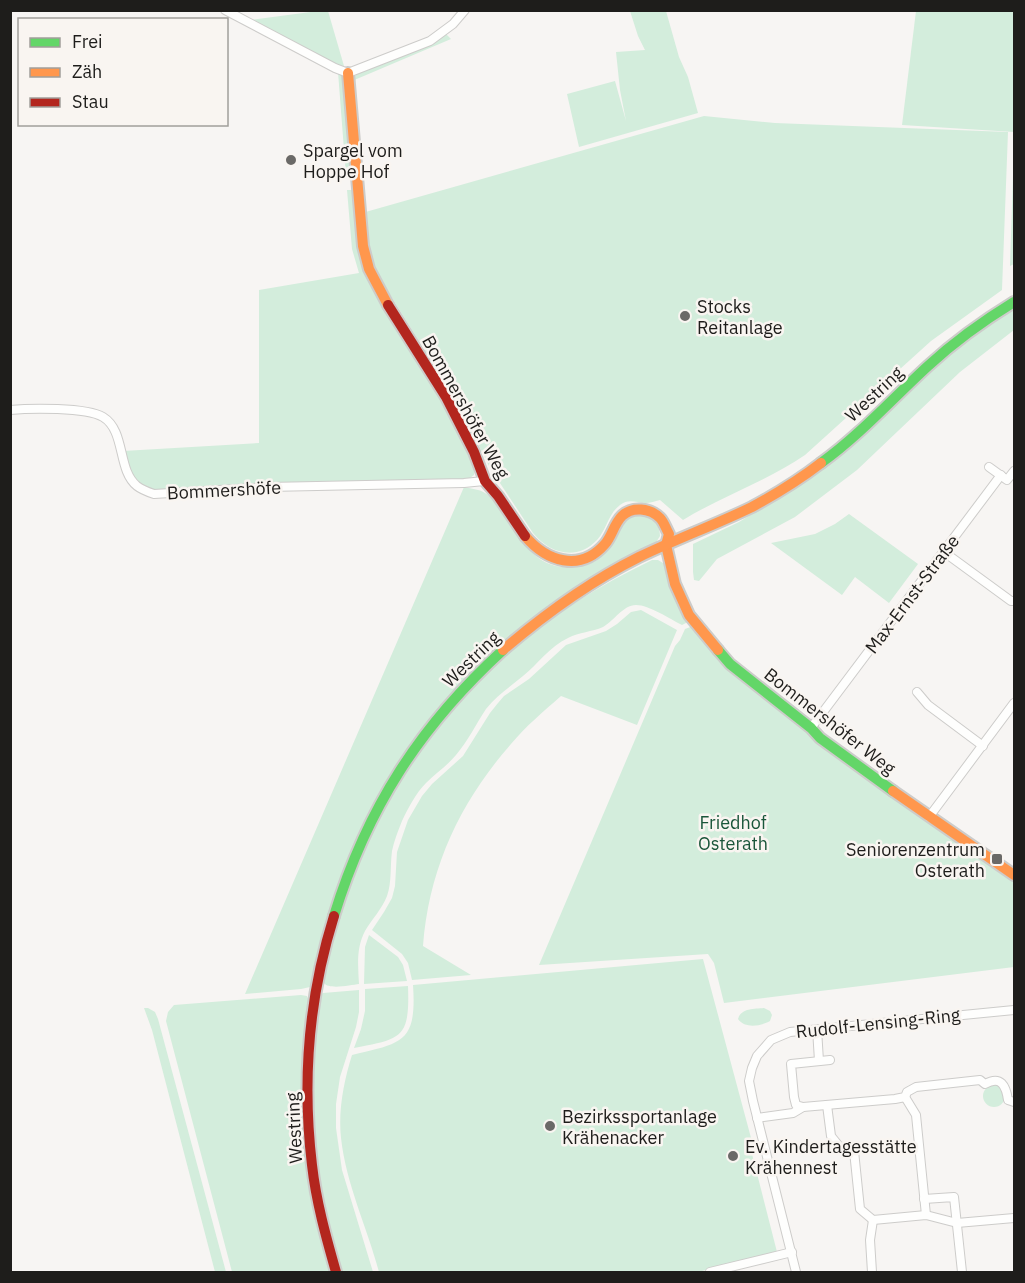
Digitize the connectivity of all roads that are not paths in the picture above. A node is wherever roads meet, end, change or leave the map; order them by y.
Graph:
1 (225, 10) edge
2 (465, 10) edge
3 (348, 73) junction
4 (1014, 302) edge
5 (10, 410) edge
6 (989, 467) dead end
7 (1014, 471) edge
8 (1004, 478) junction
9 (484, 481) junction
10 (1014, 486) edge
11 (666, 545) junction
12 (944, 552) junction
13 (1014, 601) edge
14 (917, 692) dead end
15 (1014, 704) edge
16 (811, 728) junction
17 (982, 746) junction
18 (929, 817) junction
19 (1014, 875) edge
20 (1014, 1010) edge
21 (817, 1029) junction
22 (830, 1060) dead end
23 (819, 1061) junction
24 (905, 1097) junction
25 (1014, 1102) edge
26 (827, 1105) junction
27 (803, 1107) junction
28 (757, 1118) junction
29 (924, 1199) junction
30 (926, 1215) junction
31 (1014, 1218) edge
32 (957, 1223) junction
33 (871, 1225) junction
34 (792, 1252) junction
35 (336, 1272) edge
36 (710, 1272) edge
37 (796, 1272) edge
38 (872, 1272) edge
39 (962, 1272) edge

1 - 3 street
2 - 3 street
3 - 9 main road, Bommershöfer Weg
4 - 11 main road, Westring
5 - 9 street, Bommershöfe
6 - 8 street
7 - 8 street, Max-Ernst-Straße
8 - 10 street
8 - 12 street, Max-Ernst-Straße
9 - 11 main road, Bommershöfer Weg
11 - 16 main road, Bommershöfer Weg
11 - 35 main road, Westring
12 - 13 street
12 - 16 street, Max-Ernst-Straße
14 - 17 street
15 - 17 street
16 - 18 main road, Bommershöfer Weg
17 - 18 street
18 - 19 main road, Bommershöfer Weg
20 - 21 street, Rudolf-Lensing-Ring
21 - 23 street
21 - 28 street, Rudolf-Lensing-Ring
22 - 23 street
23 - 27 street
24 - 25 street
24 - 26 street
24 - 29 street
26 - 27 street
26 - 33 street
27 - 28 street
28 - 34 street, Rudolf-Lensing-Ring
29 - 30 street
29 - 32 street
30 - 32 street
30 - 33 street
31 - 32 street
32 - 39 street
33 - 38 street
34 - 36 street
34 - 37 street, Rudolf-Lensing-Ring

